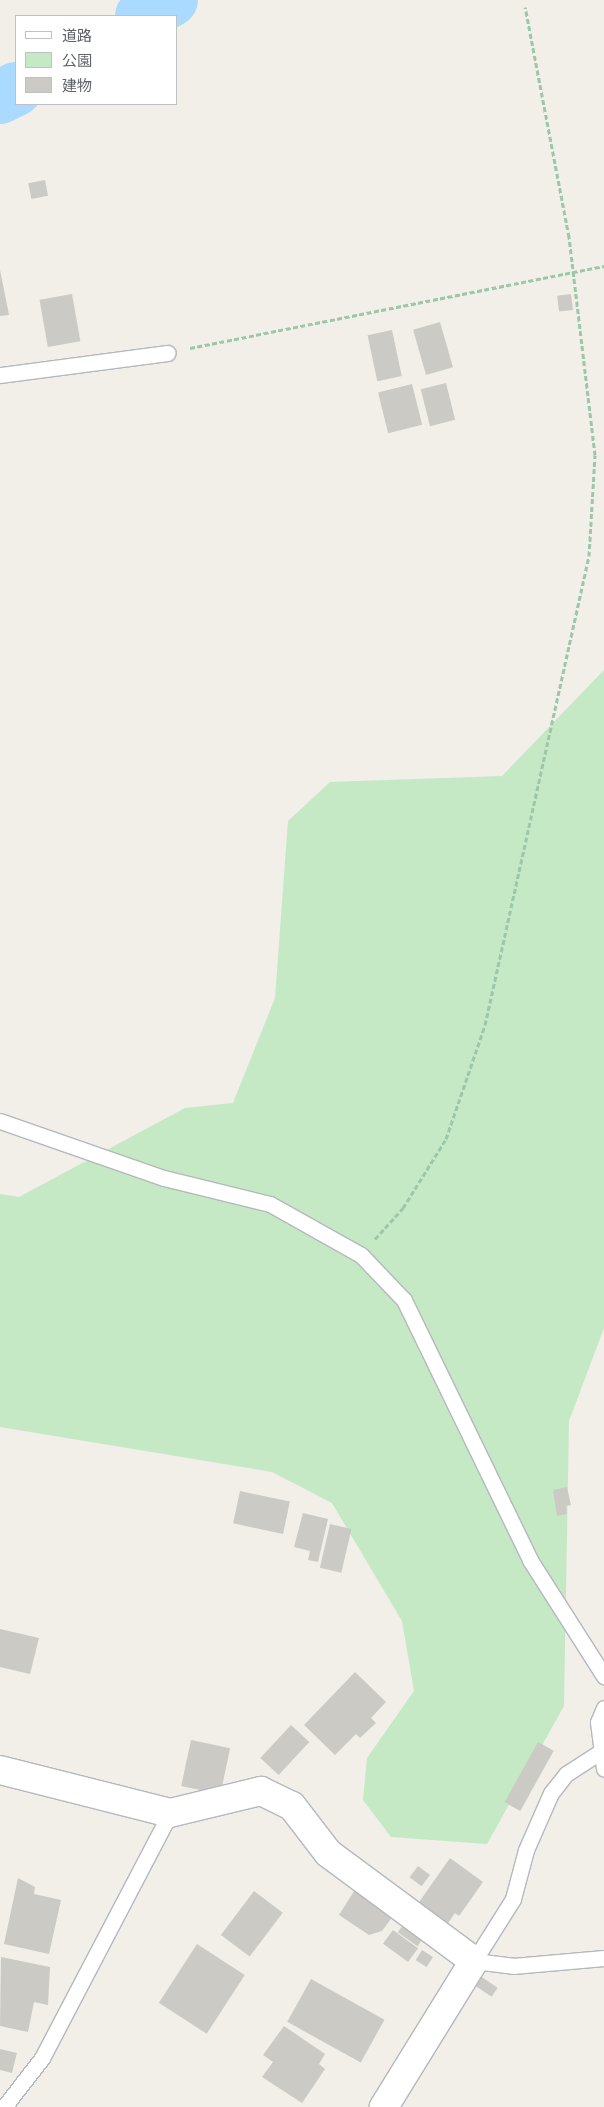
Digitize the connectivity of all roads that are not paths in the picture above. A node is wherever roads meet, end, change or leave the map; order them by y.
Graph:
1 (168, 353) road end
2 (0, 375) edge
3 (0, 1121) edge
4 (604, 1676) edge
5 (604, 1708) edge
6 (600, 1752) junction
7 (0, 1770) edge
8 (604, 1770) edge
9 (170, 1814) junction
10 (604, 1958) edge
11 (474, 1961) junction
12 (4, 2107) edge
13 (384, 2107) edge

1 - 2 lane
3 - 4 lane
5 - 6 lane
6 - 8 lane
6 - 11 lane
7 - 9 street
9 - 11 street
9 - 12 lane
10 - 11 lane
11 - 13 street

